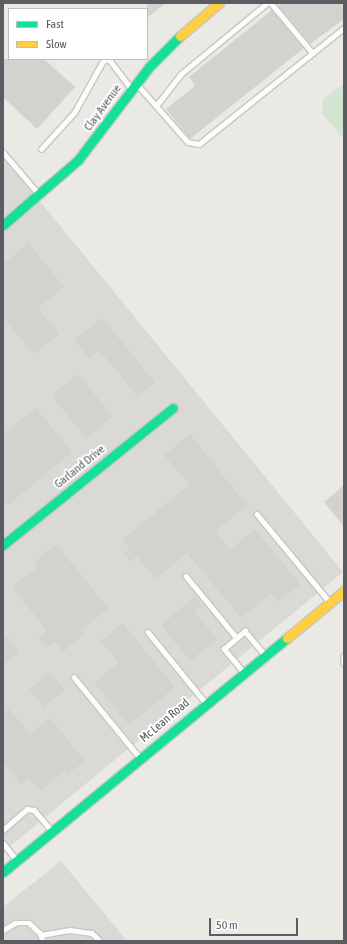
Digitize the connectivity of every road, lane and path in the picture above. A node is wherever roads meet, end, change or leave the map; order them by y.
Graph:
1 (219, 3) edge
2 (267, 3) edge
3 (271, 3) edge
4 (344, 28) edge
5 (313, 53) junction
6 (134, 86) junction
7 (156, 106) junction
8 (41, 149) dead end
9 (3, 152) edge
10 (39, 195) junction
11 (3, 225) edge
12 (173, 408) dead end
13 (257, 514) dead end
14 (3, 545) edge
15 (186, 576) dead end
16 (344, 592) edge
17 (330, 602) junction
18 (148, 632) dead end
19 (237, 638) junction
20 (265, 655) junction
21 (344, 656) edge
22 (344, 663) edge
23 (243, 672) junction
24 (74, 678) dead end
25 (206, 703) junction
26 (140, 758) junction
27 (3, 830) edge
28 (52, 831) junction
29 (3, 843) edge
30 (17, 860) junction
31 (3, 872) edge
32 (3, 930) edge
33 (41, 935) junction
34 (43, 941) edge
35 (100, 941) edge

1 - 6 street, Clay Avenue
2 - 7 lane
3 - 5 lane
4 - 5 lane
5 - 7 lane
6 - 7 lane
6 - 8 lane
6 - 10 street, Clay Avenue
9 - 10 lane
10 - 11 street, Clay Avenue
12 - 14 street, Garland Drive
13 - 17 lane
15 - 19 lane
16 - 17 street, Mc Lean Road
17 - 20 street, Mc Lean Road
18 - 25 lane
19 - 20 lane
19 - 23 lane
20 - 23 street, Mc Lean Road
21 - 22 lane
23 - 25 street, Mc Lean Road
24 - 26 lane
25 - 26 street, Mc Lean Road
26 - 28 street, Mc Lean Road
27 - 28 lane
28 - 30 street, Mc Lean Road
29 - 30 lane
30 - 31 street, Mc Lean Road
32 - 33 lane
33 - 34 lane
33 - 35 lane

